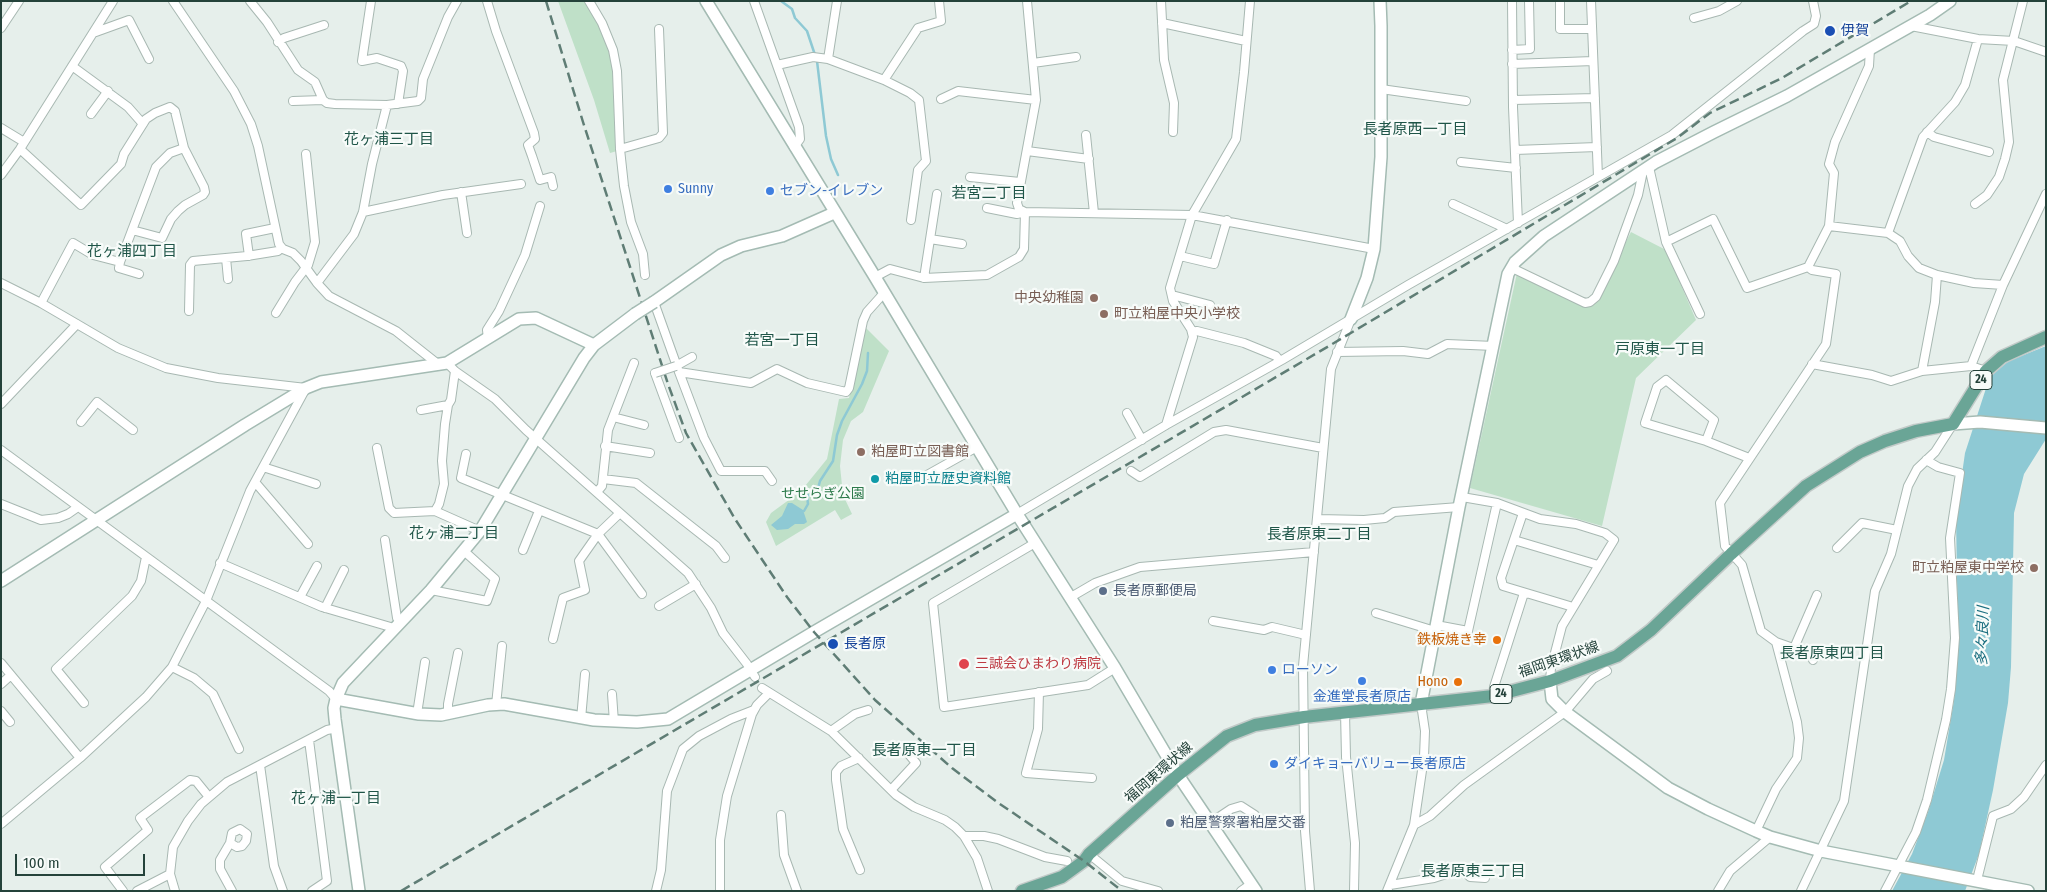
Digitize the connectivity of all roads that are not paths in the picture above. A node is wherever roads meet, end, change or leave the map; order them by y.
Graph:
1 (19, 1) edge
2 (113, 1) edge
3 (173, 1) edge
4 (250, 1) edge
5 (371, 1) edge
6 (457, 1) edge
7 (487, 1) edge
8 (589, 1) edge
9 (706, 1) edge
10 (754, 1) edge
11 (837, 1) edge
12 (940, 1) edge
13 (1028, 1) edge
14 (1161, 1) edge
15 (1250, 1) edge
16 (1380, 1) edge
17 (1512, 1) edge
18 (1529, 1) edge
19 (1560, 1) edge
20 (1591, 1) edge
21 (1737, 1) edge
22 (1813, 1) edge
23 (1950, 1) edge
24 (2023, 1) edge
25 (1694, 18) dead end
26 (1162, 23) junction
27 (324, 26) dead end
28 (1911, 26) junction
29 (1, 28) edge
30 (659, 29) dead end
31 (1592, 29) junction
32 (93, 33) junction
33 (1978, 39) junction
34 (1246, 41) junction
35 (278, 42) junction
36 (2014, 42) junction
37 (1870, 49) junction
38 (1512, 50) junction
39 (2046, 52) edge
40 (1076, 57) dead end
41 (148, 59) dead end
42 (828, 59) junction
43 (1593, 61) junction
44 (1033, 63) junction
45 (1512, 64) junction
46 (777, 65) junction
47 (72, 66) junction
48 (884, 80) junction
49 (1382, 89) junction
50 (108, 91) junction
51 (1595, 98) junction
52 (941, 99) dead end
53 (323, 100) junction
54 (1036, 100) junction
55 (1513, 100) junction
56 (293, 101) dead end
57 (1466, 101) dead end
58 (398, 104) junction
59 (387, 105) junction
60 (91, 114) dead end
61 (142, 124) junction
62 (1, 128) edge
63 (1173, 132) dead end
64 (1928, 132) junction
65 (1086, 135) dead end
66 (22, 145) junction
67 (794, 147) junction
68 (1597, 147) junction
69 (184, 148) junction
70 (620, 149) junction
71 (1515, 150) junction
72 (1027, 151) junction
73 (1989, 152) dead end
74 (306, 154) dead end
75 (1089, 159) junction
76 (1461, 162) dead end
77 (1516, 168) junction
78 (1646, 169) junction
79 (1, 175) edge
80 (970, 177) dead end
81 (1598, 177) junction
82 (1020, 182) junction
83 (521, 184) dead end
84 (553, 186) dead end
85 (461, 192) junction
86 (937, 194) dead end
87 (2046, 194) edge
88 (1453, 204) dead end
89 (1975, 204) dead end
90 (540, 206) dead end
91 (987, 208) dead end
92 (363, 212) junction
93 (1024, 212) junction
94 (834, 213) junction
95 (1094, 213) junction
96 (1192, 215) junction
97 (911, 220) dead end
98 (1227, 220) junction
99 (1518, 223) junction
100 (1829, 226) junction
101 (275, 228) junction
102 (1507, 229) junction
103 (132, 230) junction
104 (467, 233) dead end
105 (1888, 233) junction
106 (930, 239) junction
107 (1666, 242) junction
108 (962, 244) dead end
109 (281, 248) junction
110 (1374, 249) junction
111 (249, 256) junction
112 (1180, 256) junction
113 (226, 258) junction
114 (120, 262) junction
115 (1808, 267) junction
116 (306, 268) junction
117 (1512, 268) junction
118 (140, 274) dead end
119 (1937, 275) junction
120 (645, 276) dead end
121 (875, 277) junction
122 (228, 278) dead end
123 (924, 278) junction
124 (1, 283) edge
125 (317, 283) junction
126 (2003, 285) junction
127 (884, 293) junction
128 (1172, 295) junction
129 (654, 302) junction
130 (41, 303) junction
131 (1210, 305) dead end
132 (189, 311) dead end
133 (276, 313) dead end
134 (1700, 314) dead end
135 (1351, 319) junction
136 (77, 324) junction
137 (1192, 332) junction
138 (2046, 337) edge
139 (488, 339) junction
140 (594, 345) junction
141 (1494, 346) junction
142 (1337, 352) junction
143 (692, 357) dead end
144 (1280, 361) junction
145 (634, 363) dead end
146 (443, 364) junction
147 (1812, 364) junction
148 (1971, 366) junction
149 (677, 369) junction
150 (456, 371) junction
151 (1922, 371) junction
152 (1986, 371) junction
153 (306, 388) junction
154 (1, 404) edge
155 (448, 405) junction
156 (421, 410) dead end
157 (1127, 414) dead end
158 (613, 417) junction
159 (81, 422) dead end
160 (1953, 424) junction
161 (644, 425) dead end
162 (1166, 425) junction
163 (2046, 428) edge
164 (133, 430) dead end
165 (679, 438) dead end
166 (536, 439) junction
167 (1142, 440) junction
168 (1706, 441) junction
169 (605, 446) junction
170 (977, 447) junction
171 (378, 448) dead end
172 (1323, 448) junction
173 (1, 450) edge
174 (650, 453) dead end
175 (466, 454) dead end
176 (1749, 458) junction
177 (1926, 460) junction
178 (263, 467) junction
179 (1131, 471) dead end
180 (927, 475) dead end
181 (602, 479) junction
182 (772, 481) dead end
183 (255, 482) junction
184 (316, 484) dead end
185 (597, 492) junction
186 (502, 496) junction
187 (1461, 502) junction
188 (1, 504) edge
189 (1497, 504) junction
190 (78, 506) junction
191 (435, 511) junction
192 (539, 511) junction
193 (620, 513) junction
194 (1523, 513) junction
195 (1017, 514) junction
196 (1318, 518) junction
197 (95, 520) junction
198 (1897, 530) junction
199 (480, 531) junction
200 (598, 534) junction
201 (385, 540) dead end
202 (1514, 540) junction
203 (1036, 542) junction
204 (308, 544) dead end
205 (1837, 548) dead end
206 (523, 550) dead end
207 (464, 551) junction
208 (1314, 552) junction
209 (1731, 554) junction
210 (146, 557) junction
211 (725, 558) dead end
212 (220, 563) junction
213 (1598, 565) junction
214 (317, 566) dead end
215 (344, 570) dead end
216 (1, 581) edge
217 (696, 584) junction
218 (431, 590) junction
219 (1524, 593) junction
220 (642, 594) dead end
221 (1817, 595) dead end
222 (300, 597) junction
223 (1071, 597) junction
224 (206, 601) junction
225 (658, 606) dead end
226 (1573, 607) junction
227 (324, 608) junction
228 (1376, 613) dead end
229 (1213, 621) dead end
230 (398, 625) junction
231 (1436, 628) junction
232 (1306, 635) junction
233 (552, 638) dead end
234 (1776, 642) junction
235 (502, 646) dead end
236 (1794, 648) junction
237 (458, 653) dead end
238 (1813, 660) dead end
239 (425, 662) dead end
240 (1, 663) edge
241 (172, 667) junction
242 (1115, 668) junction
243 (1608, 671) dead end
244 (753, 673) junction
245 (585, 674) dead end
246 (11, 676) junction
247 (1550, 681) junction
248 (1, 684) edge
249 (762, 688) dead end
250 (1039, 692) junction
251 (769, 693) junction
252 (612, 694) dead end
253 (1493, 696) junction
254 (336, 699) junction
255 (84, 703) dead end
256 (1421, 704) junction
257 (496, 705) junction
258 (754, 710) junction
259 (868, 710) dead end
260 (1, 711) edge
261 (1345, 712) junction
262 (1565, 712) junction
263 (448, 713) junction
264 (417, 714) junction
265 (1304, 717) junction
266 (581, 719) junction
267 (10, 722) dead end
268 (614, 722) junction
269 (336, 728) junction
270 (831, 731) junction
271 (308, 740) junction
272 (239, 749) dead end
273 (907, 752) dead end
274 (80, 758) junction
275 (859, 758) junction
276 (2046, 764) edge
277 (260, 765) junction
278 (1178, 775) junction
279 (1092, 778) dead end
280 (891, 790) junction
281 (209, 797) junction
282 (781, 814) dead end
283 (1255, 815) dead end
284 (1210, 823) junction
285 (1, 824) edge
286 (1414, 825) junction
287 (1756, 831) junction
288 (964, 836) junction
289 (1770, 837) junction
290 (230, 843) dead end
291 (1821, 851) junction
292 (1090, 854) junction
293 (1067, 861) dead end
294 (1900, 866) junction
295 (860, 870) dead end
296 (170, 874) junction
297 (1485, 878) dead end
298 (1977, 880) junction
299 (1253, 887) edge
300 (1389, 888) edge
301 (123, 891) edge
302 (137, 891) edge
303 (175, 891) edge
304 (232, 891) edge
305 (283, 891) edge
306 (312, 891) edge
307 (359, 891) edge
308 (656, 891) edge
309 (720, 891) edge
310 (797, 891) edge
311 (988, 891) edge
312 (1022, 891) edge
313 (1158, 891) edge
314 (1241, 891) edge
315 (1310, 891) edge
316 (1354, 891) edge
317 (1718, 891) edge
318 (1801, 891) edge
319 (1885, 891) edge
320 (2028, 891) edge

1 - 29 street
2 - 32 street
3 - 101 street
4 - 35 street
5 - 58 street
6 - 58 street
7 - 84 street
8 - 70 street
9 - 67 street
10 - 46 street
11 - 42 street
12 - 48 street
13 - 44 street
14 - 26 street
15 - 34 street
16 - 49 street
17 - 38 street
18 - 38 street
19 - 31 street
20 - 31 street
21 - 25 street
22 - 81 street
23 - 28 street
24 - 36 street
26 - 34 street
26 - 63 street
27 - 35 street
28 - 33 street
28 - 37 street
30 - 70 street
31 - 43 street
32 - 41 street
32 - 47 street
33 - 36 street
33 - 64 street
34 - 96 street
35 - 53 street
36 - 39 street
36 - 89 street
37 - 78 street
37 - 100 street
38 - 45 street
40 - 44 street
42 - 46 street
42 - 48 street
43 - 45 street
43 - 51 street
44 - 54 street
45 - 55 street
46 - 67 street
47 - 50 street
47 - 66 street
48 - 97 street
49 - 57 street
49 - 110 street
50 - 60 street
50 - 61 street
51 - 55 street
51 - 68 street
52 - 54 street
53 - 56 street
53 - 59 street
54 - 72 street
55 - 71 street
58 - 59 street
59 - 92 street
61 - 66 street
61 - 69 street
62 - 66 street
64 - 73 street
64 - 105 street
65 - 75 street
66 - 79 street
67 - 94 street
68 - 71 street
68 - 81 street
69 - 103 street
69 - 103 street
70 - 120 street
71 - 77 street
72 - 75 street
72 - 82 street
74 - 116 street
75 - 95 street
76 - 77 street
77 - 99 street
78 - 107 street
78 - 117 street
78 - 117 street
80 - 82 street
81 - 99 street
82 - 93 street
83 - 85 street
85 - 92 street
85 - 104 street
86 - 106 street
87 - 126 street
88 - 102 street
90 - 139 street
91 - 93 street
92 - 125 street
93 - 95 street
93 - 123 street
94 - 121 street
94 - 129 street
95 - 96 street
96 - 98 street
96 - 112 street
98 - 110 street
98 - 112 street
99 - 102 street
100 - 105 street
100 - 115 street
101 - 109 street
101 - 111 street
102 - 135 street
103 - 114 street
105 - 119 street
106 - 108 street
106 - 123 street
107 - 115 street
107 - 134 street
109 - 111 street
109 - 116 street
110 - 135 street
111 - 113 street
112 - 128 street
113 - 122 street
113 - 132 street
114 - 118 street
114 - 130 street
115 - 147 street
116 - 125 street
116 - 133 street
117 - 141 street
119 - 126 street
119 - 151 street
121 - 123 street
121 - 127 street
124 - 130 street
125 - 146 street
126 - 148 street
127 - 149 street
127 - 170 street
128 - 131 street
128 - 137 street
129 - 140 street, bridge
129 - 149 street
130 - 136 street
135 - 142 street
135 - 144 street
136 - 153 street
136 - 154 street
137 - 144 street
137 - 162 street
138 - 152 main road, 24
139 - 140 street
139 - 146 street
140 - 166 street
141 - 142 street
141 - 187 street
142 - 172 street
143 - 149 street
144 - 162 street
145 - 158 street
146 - 150 street
146 - 153 street
147 - 151 street
147 - 176 street
148 - 151 street
148 - 152 street
149 - 165 street, bridge
149 - 182 street
150 - 155 street
150 - 166 street
152 - 160 main road, 24
153 - 178 street
153 - 197 street
155 - 156 street
155 - 191 street
157 - 167 street
158 - 161 street
158 - 169 street
159 - 164 street
160 - 163 street
160 - 177 street
160 - 209 main road, 福岡東環状線 / 24
162 - 167 street
166 - 185 street
166 - 186 street
167 - 195 street
168 - 168 street
168 - 176 street
169 - 174 street
169 - 181 street
170 - 180 street
170 - 195 street
171 - 191 street
172 - 179 street
172 - 196 street
173 - 190 street
175 - 186 street
176 - 209 street
177 - 198 street
177 - 294 street
178 - 183 street
178 - 184 street
181 - 185 street
181 - 211 street
183 - 204 street
183 - 212 street
185 - 193 street
186 - 192 street
186 - 199 street
187 - 189 street
187 - 196 street
187 - 231 street
188 - 190 street
189 - 194 street
189 - 231 street
190 - 197 street
191 - 199 street
192 - 200 street
192 - 206 street
193 - 200 street
193 - 217 street
194 - 202 street
194 - 213 street
195 - 203 street
195 - 244 street
196 - 208 street
197 - 210 street
197 - 216 street
198 - 205 street
198 - 291 street
199 - 207 street
200 - 220 street
200 - 233 street
201 - 230 street
202 - 213 street
202 - 219 street
203 - 223 street
203 - 250 street
207 - 218 street
207 - 218 street
208 - 223 street
208 - 232 street
209 - 234 street
209 - 247 main road, 福岡東環状線 / 24
210 - 224 street
210 - 255 street
212 - 222 street
212 - 224 street
213 - 226 street
214 - 222 street
215 - 227 street
217 - 225 street
217 - 244 street
218 - 230 street
219 - 226 street
219 - 253 street
221 - 236 street
222 - 227 street
223 - 242 street
224 - 241 street
224 - 254 street
226 - 247 street
227 - 230 street
228 - 231 street
229 - 232 street
230 - 254 street
231 - 256 street
232 - 265 street
234 - 236 street
234 - 287 street
235 - 257 street
236 - 238 street
237 - 263 street
239 - 264 street
240 - 246 street
241 - 272 street
241 - 274 street
242 - 250 street
242 - 278 street
243 - 262 street
244 - 268 street
245 - 266 street
246 - 248 street
246 - 274 street
247 - 253 main road, 福岡東環状線 / 24
247 - 262 street
249 - 251 street
250 - 279 street
251 - 258 street
251 - 270 street
252 - 268 street
253 - 256 main road, 福岡東環状線 / 24
254 - 264 street
254 - 269 street
256 - 261 main road, 福岡東環状線 / 24
256 - 286 street
257 - 263 street
257 - 266 street
258 - 308 street
258 - 309 street
259 - 270 street
260 - 267 street
261 - 265 main road, 福岡東環状線 / 24
261 - 316 street
262 - 286 street
262 - 287 street
263 - 264 street
265 - 278 main road, 福岡東環状線 / 24
265 - 315 street
266 - 268 street
269 - 271 street
269 - 307 street
270 - 275 street
271 - 277 street
271 - 306 street
273 - 280 street
274 - 285 street
275 - 280 street
275 - 295 street
276 - 298 street
277 - 281 street
277 - 305 street
278 - 284 street
278 - 292 main road, 福岡東環状線 / 24
280 - 288 street
281 - 296 street
281 - 301 street
282 - 310 street
283 - 284 street
284 - 299 street
286 - 300 street
287 - 289 street
288 - 293 street
288 - 311 street
289 - 291 street
289 - 317 street
290 - 304 street
291 - 294 street
291 - 318 street
292 - 312 main road, 福岡東環状線 / 24
292 - 313 street
294 - 298 street
294 - 319 street
296 - 302 street
296 - 303 street
297 - 300 street
298 - 320 street
299 - 314 street

